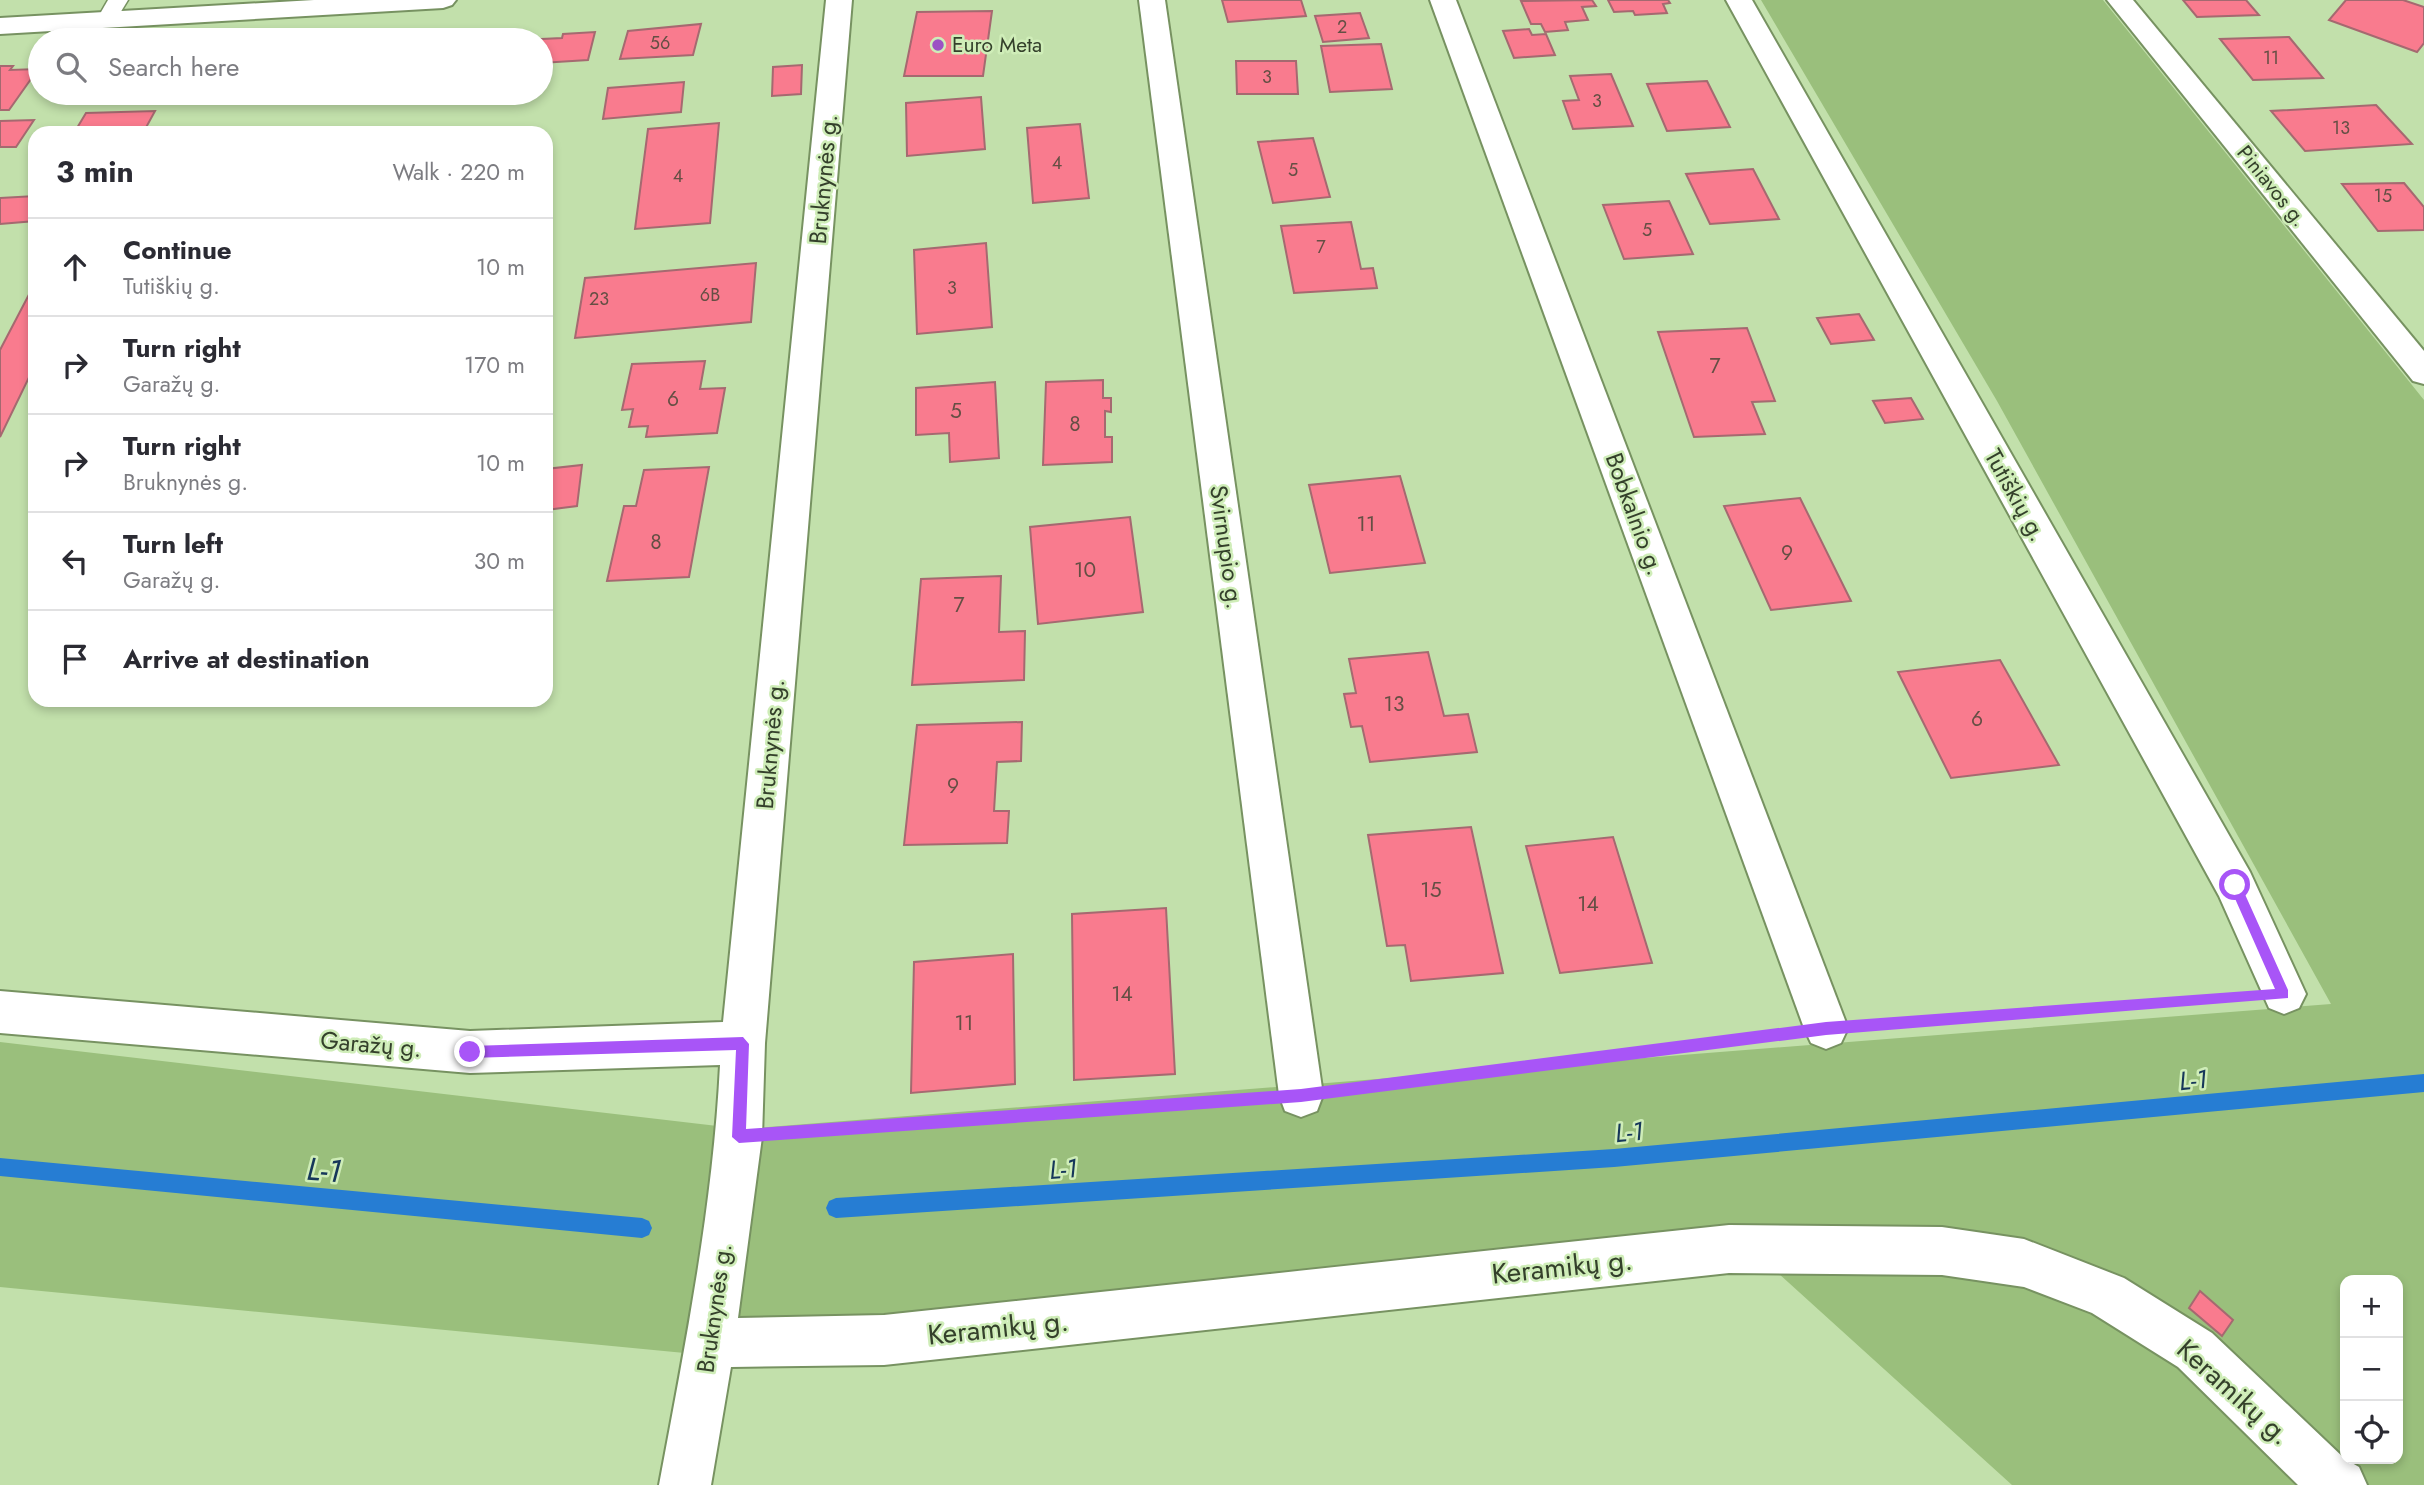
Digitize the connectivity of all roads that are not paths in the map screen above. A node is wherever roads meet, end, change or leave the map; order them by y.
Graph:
1 (443, 0) edge
2 (839, 0) edge
3 (1152, 0) edge
4 (1443, 0) edge
5 (1738, 0) edge
6 (2120, 0) edge
7 (113, 10) edge
8 (0, 26) edge
9 (2424, 373) edge
10 (2284, 994) road end
11 (0, 1012) edge
12 (1826, 1028) road end
13 (743, 1044) junction
14 (1301, 1095) road end
15 (710, 1343) junction
16 (685, 1485) edge
17 (2341, 1485) edge

1 - 7 street
2 - 13 street, Bruknynės g.
3 - 14 street, Svirnupio g.
4 - 12 street, Bobkalnio g.
5 - 10 street, Tutiškių g.
6 - 9 street, Piniavos g.
7 - 8 street
11 - 13 street, Garažų g.
13 - 15 street, Bruknynės g.
15 - 16 street, Bruknynės g.
15 - 17 street, Keramikų g.

